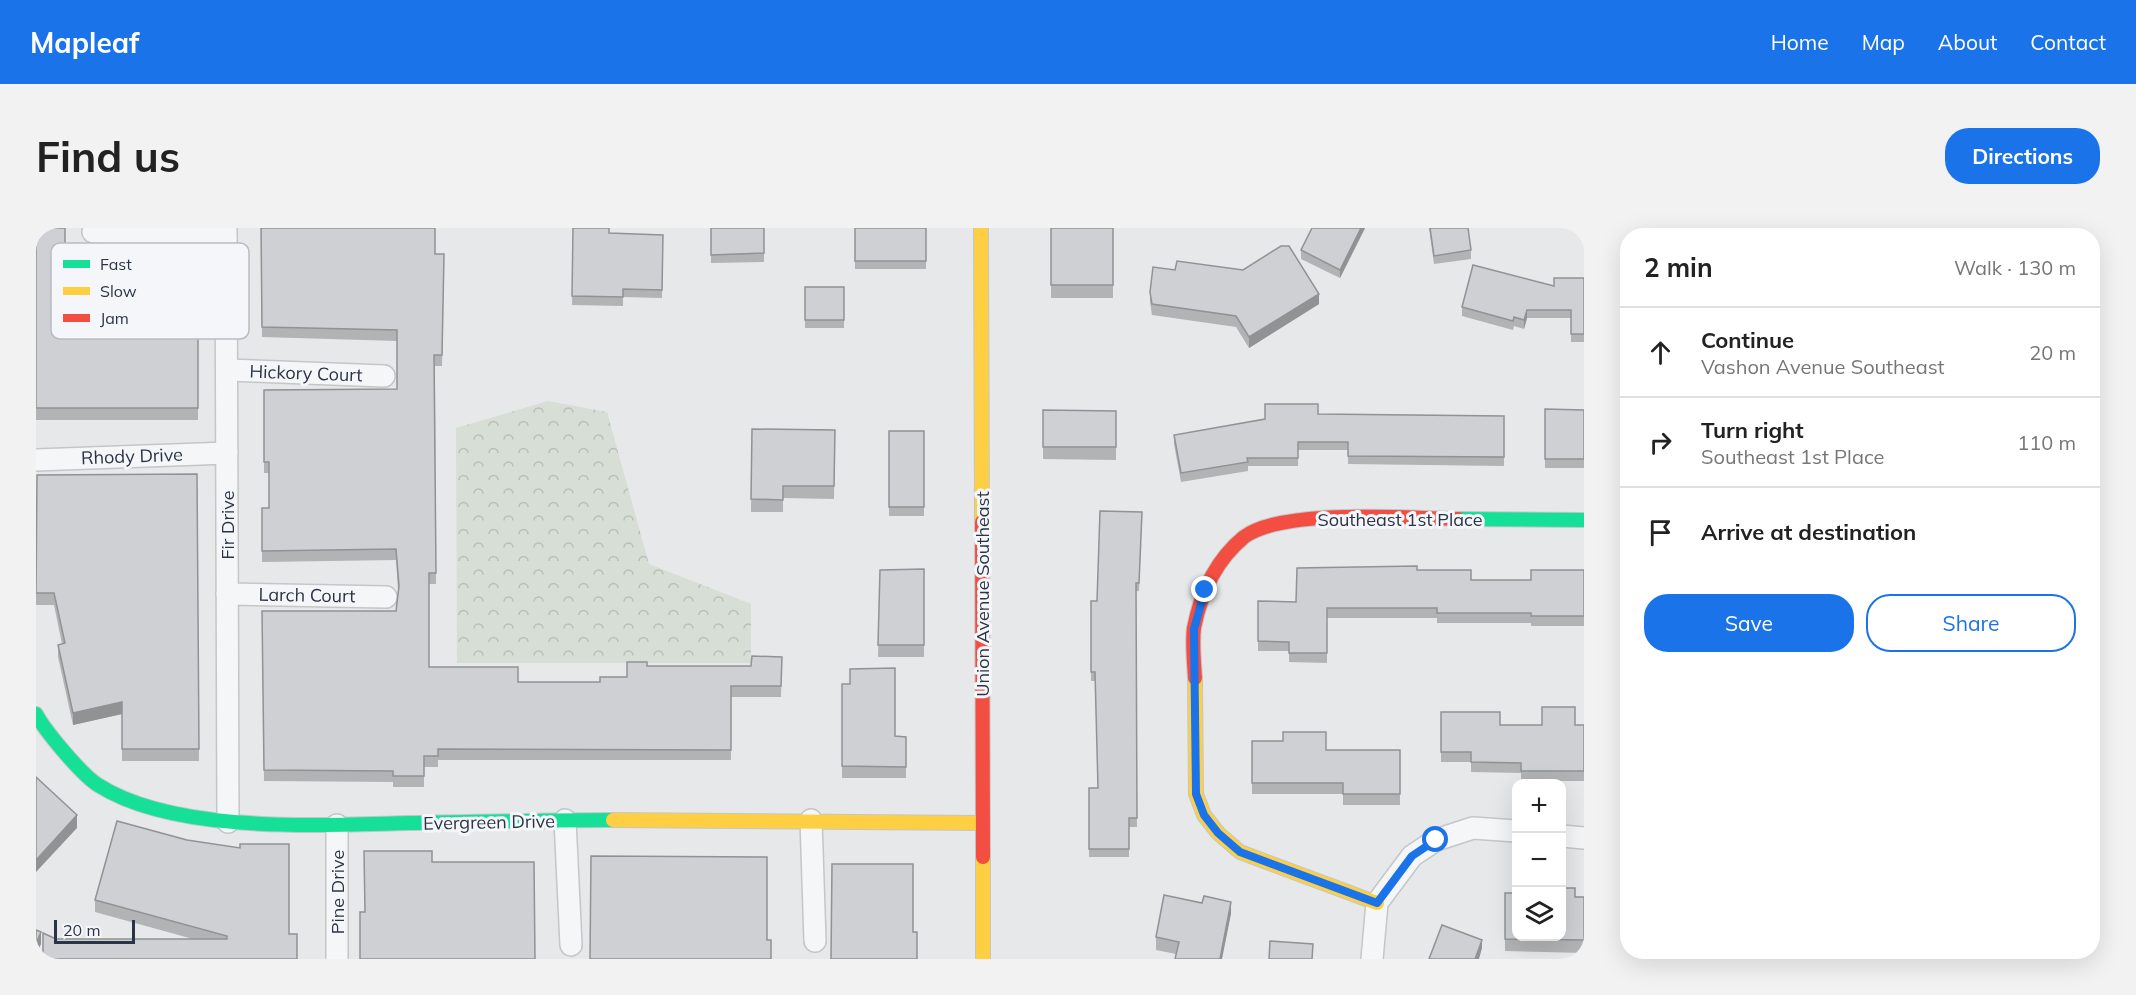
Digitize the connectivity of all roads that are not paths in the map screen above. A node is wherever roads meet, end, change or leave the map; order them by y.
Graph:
1 (981, 228) edge
2 (93, 232) dead end
3 (226, 233) edge
4 (227, 339) edge
5 (227, 370) junction
6 (384, 375) dead end
7 (227, 453) junction
8 (36, 460) edge
9 (1584, 520) edge
10 (227, 594) junction
11 (386, 597) dead end
12 (36, 714) edge
13 (565, 820) junction
14 (811, 820) junction
15 (228, 822) junction
16 (982, 824) junction
17 (337, 825) junction
18 (1512, 831) edge
19 (1566, 836) edge
20 (1584, 838) edge
21 (1377, 903) junction
22 (815, 941) dead end
23 (571, 945) dead end
24 (337, 959) edge
25 (983, 959) edge
26 (1372, 959) edge

1 - 16 street, Union Avenue Southeast
2 - 3 street
4 - 5 street, Fir Drive
5 - 6 street, Hickory Court
5 - 7 street, Fir Drive
7 - 8 street, Rhody Drive
7 - 10 street, Fir Drive
9 - 21 street, Southeast 1st Place
10 - 11 street, Larch Court
10 - 15 street, Fir Drive
12 - 15 street, Evergreen Drive
13 - 14 street, Evergreen Drive
13 - 17 street, Evergreen Drive
13 - 23 street
14 - 16 street, Evergreen Drive
14 - 22 street
15 - 17 street, Evergreen Drive
16 - 25 street, Union Avenue Southeast
17 - 24 street, Pine Drive
18 - 21 street
19 - 20 street
21 - 26 street

